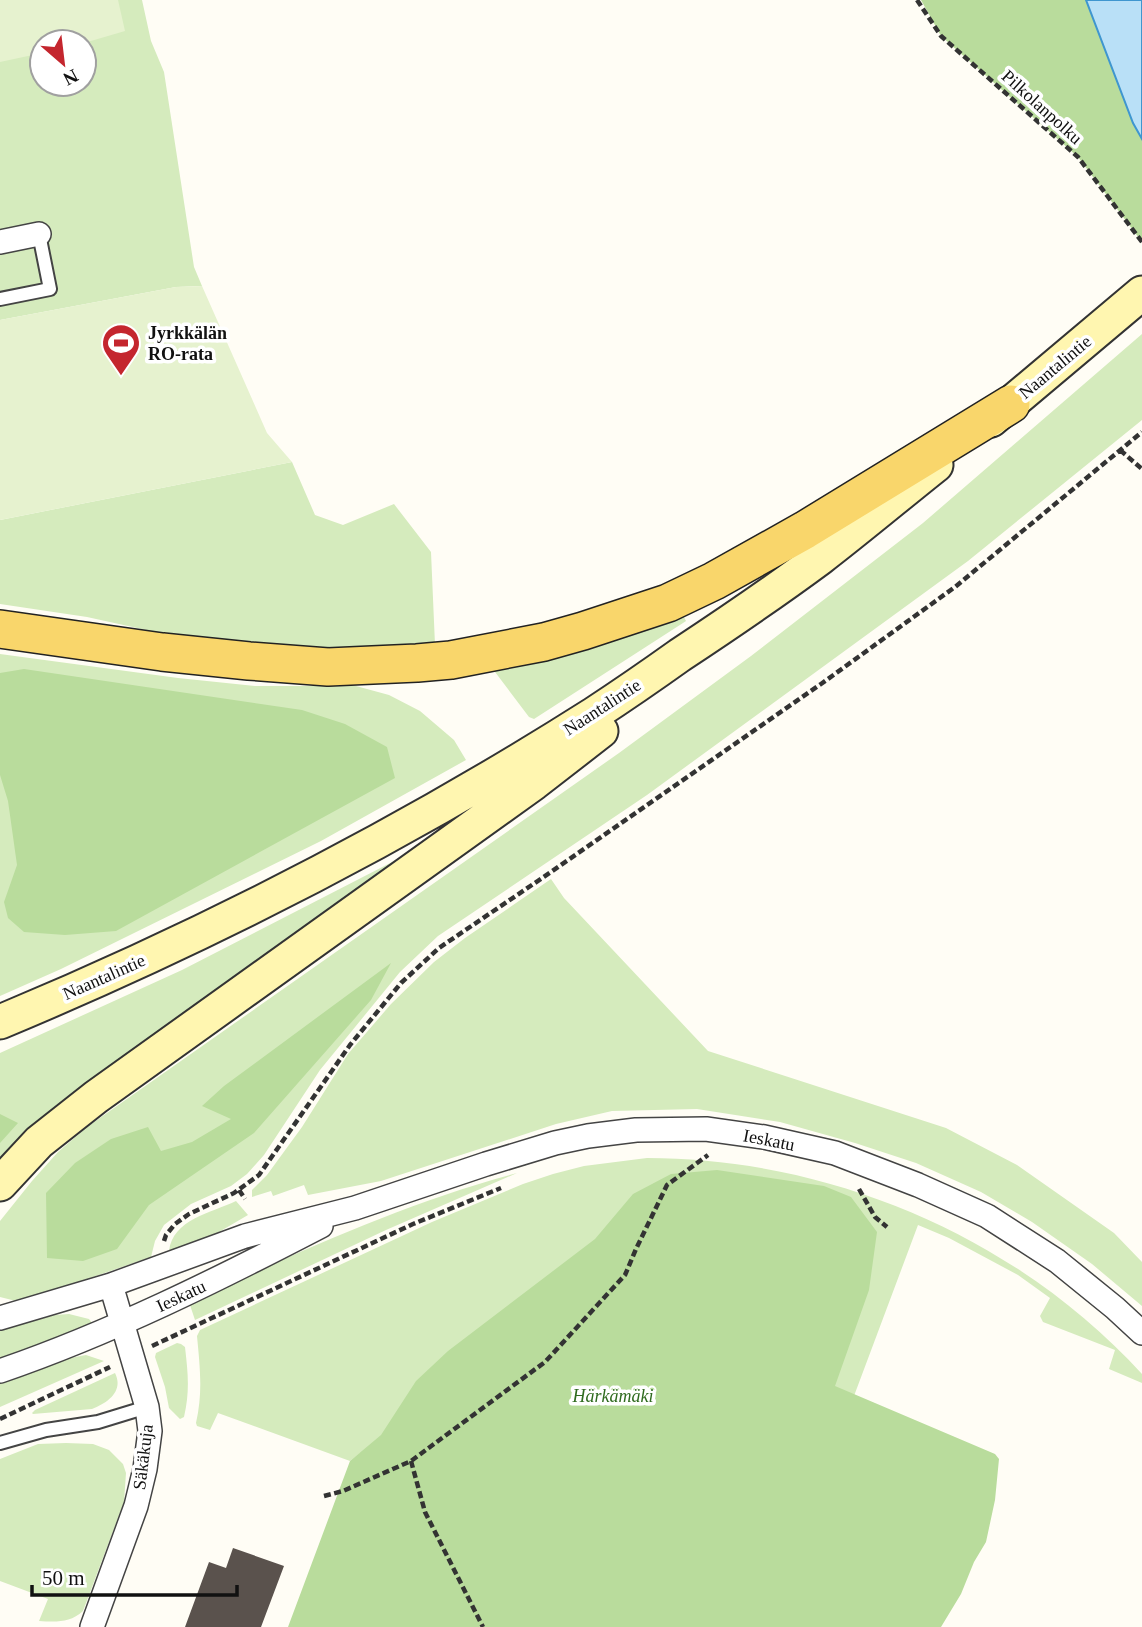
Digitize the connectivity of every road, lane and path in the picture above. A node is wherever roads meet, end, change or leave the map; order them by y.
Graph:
1 (917, 0) edge
2 (39, 234) joint
3 (0, 242) edge
4 (1142, 242) edge
5 (0, 299) edge
6 (1134, 300) edge
7 (1011, 404) junction
8 (1142, 432) edge
9 (1121, 450) junction
10 (1142, 469) edge
11 (750, 609) junction
12 (0, 629) edge
13 (0, 1023) edge
14 (696, 1153) dead end
15 (708, 1155) junction
16 (715, 1155) dead end
17 (0, 1184) edge
18 (508, 1185) dead end
19 (866, 1188) dead end
20 (239, 1190) junction
21 (245, 1199) dead end
22 (355, 1208) junction
23 (887, 1227) dead end
24 (162, 1251) dead end
25 (111, 1285) junction
26 (0, 1318) edge
27 (123, 1323) junction
28 (1142, 1333) edge
29 (151, 1346) dead end
30 (108, 1368) dead end
31 (0, 1371) edge
32 (147, 1407) junction
33 (0, 1419) edge
34 (0, 1443) edge
35 (411, 1461) junction
36 (324, 1496) dead end
37 (92, 1627) edge
38 (483, 1627) edge

1 - 4 path, Pilkolanpolku
2 - 3 street
2 - 5 lane
6 - 7 main road, Naantalintie
7 - 11 main road, Naantalintie
7 - 12 main road
8 - 9 path
9 - 10 path
9 - 20 path
11 - 13 main road, Naantalintie
11 - 17 main road
14 - 15 path
15 - 16 path
15 - 35 path
18 - 29 path
19 - 23 path
20 - 21 path
20 - 24 path
22 - 25 street, Ieskatu
22 - 27 street, Ieskatu
22 - 28 street, Ieskatu
25 - 26 street, Ieskatu
25 - 27 street, Säkäkuja
27 - 31 street, Ieskatu
27 - 32 street, Säkäkuja
30 - 33 path
32 - 34 lane
32 - 37 street, Säkäkuja
35 - 36 path
35 - 38 path

